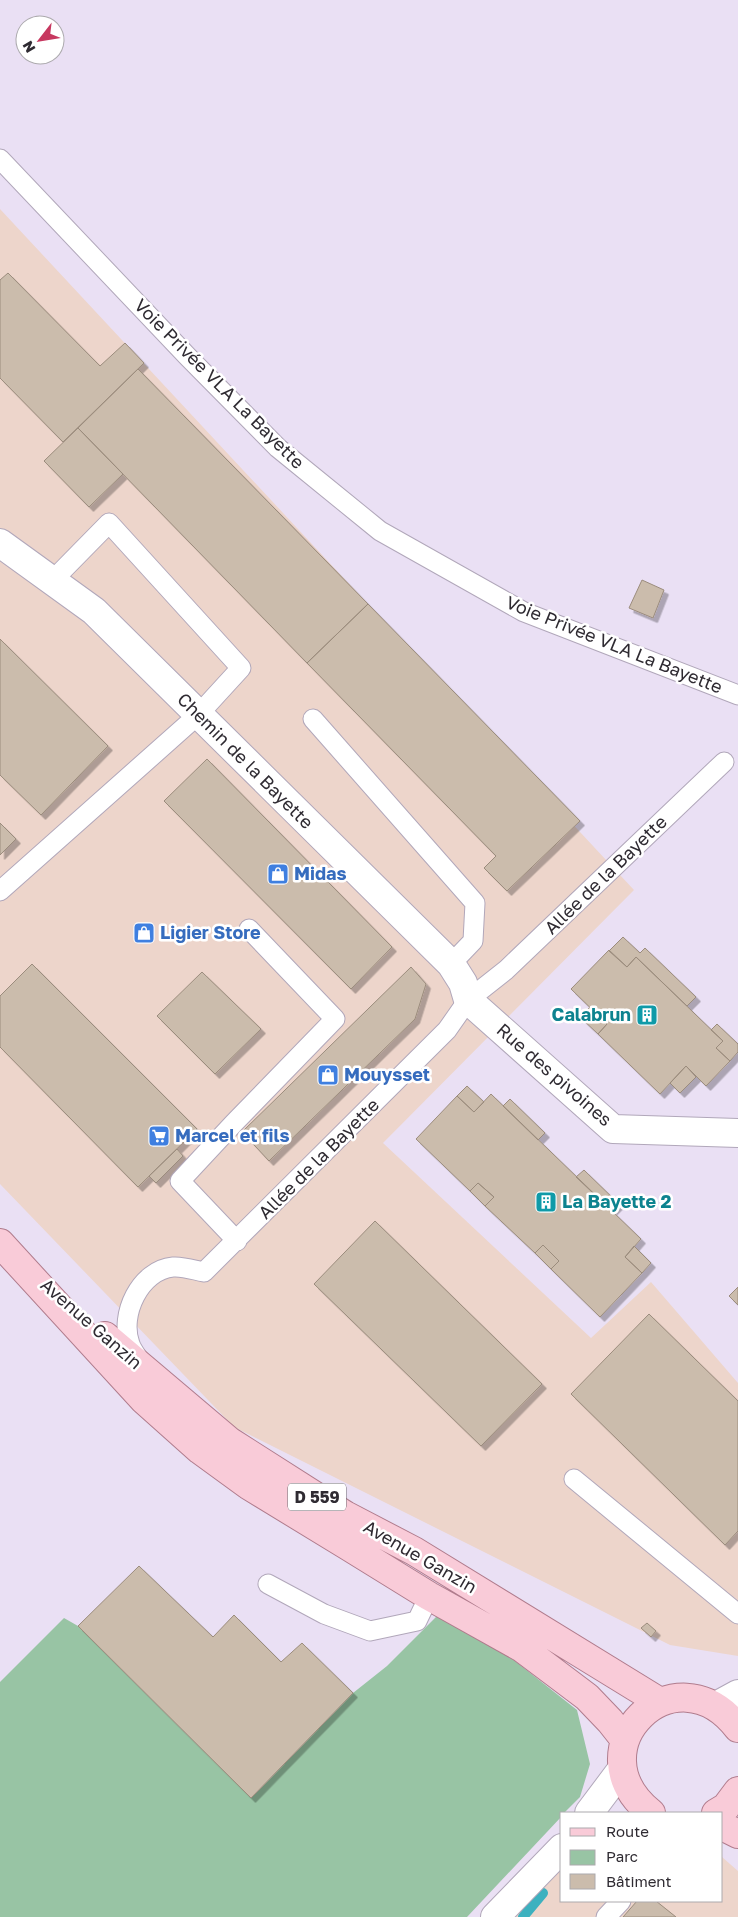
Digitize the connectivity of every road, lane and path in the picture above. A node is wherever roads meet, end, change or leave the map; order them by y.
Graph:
1 (0, 159) edge
2 (0, 543) edge
3 (52, 581) junction
4 (738, 695) edge
5 (198, 716) junction
6 (313, 719) dead end
7 (724, 762) dead end
8 (0, 890) edge
9 (249, 929) dead end
10 (451, 964) junction
11 (468, 1000) junction
12 (738, 1133) edge
13 (237, 1240) junction
14 (2, 1245) edge
15 (149, 1374) junction
16 (574, 1479) dead end
17 (268, 1584) dead end
18 (429, 1596) junction
19 (738, 1614) edge
20 (727, 1700) edge
21 (660, 1702) junction
22 (738, 1728) edge
23 (625, 1740) junction
24 (622, 1770) junction
25 (738, 1791) edge
26 (590, 1812) edge
27 (651, 1812) edge
28 (718, 1812) edge
29 (723, 1826) edge
30 (738, 1834) edge
31 (560, 1850) edge
32 (620, 1902) edge
33 (495, 1917) edge
34 (606, 1917) edge

1 - 4 lane, Voie Privée VLA La Bayette
2 - 3 street, Chemin de la Bayette
3 - 5 street, Chemin de la Bayette
3 - 5 lane
5 - 8 lane
5 - 10 street, Chemin de la Bayette
6 - 10 lane
7 - 11 lane, Allée de la Bayette
9 - 13 lane
10 - 11 street, Chemin de la Bayette
11 - 12 street, Rue des pivoines
11 - 13 lane, Allée de la Bayette
13 - 15 lane, Allée de la Bayette
14 - 15 main road, Avenue Ganzin / D 559
14 - 18 main road, Avenue Ganzin / D 559
15 - 21 main road, Avenue Ganzin / D 559
16 - 19 lane
17 - 18 lane
18 - 23 main road, Avenue Ganzin / D 559
20 - 21 main road
20 - 22 main road
21 - 23 main road
23 - 24 main road
24 - 26 street
24 - 27 main road
25 - 28 main road
29 - 30 main road
31 - 33 street
32 - 34 lane

